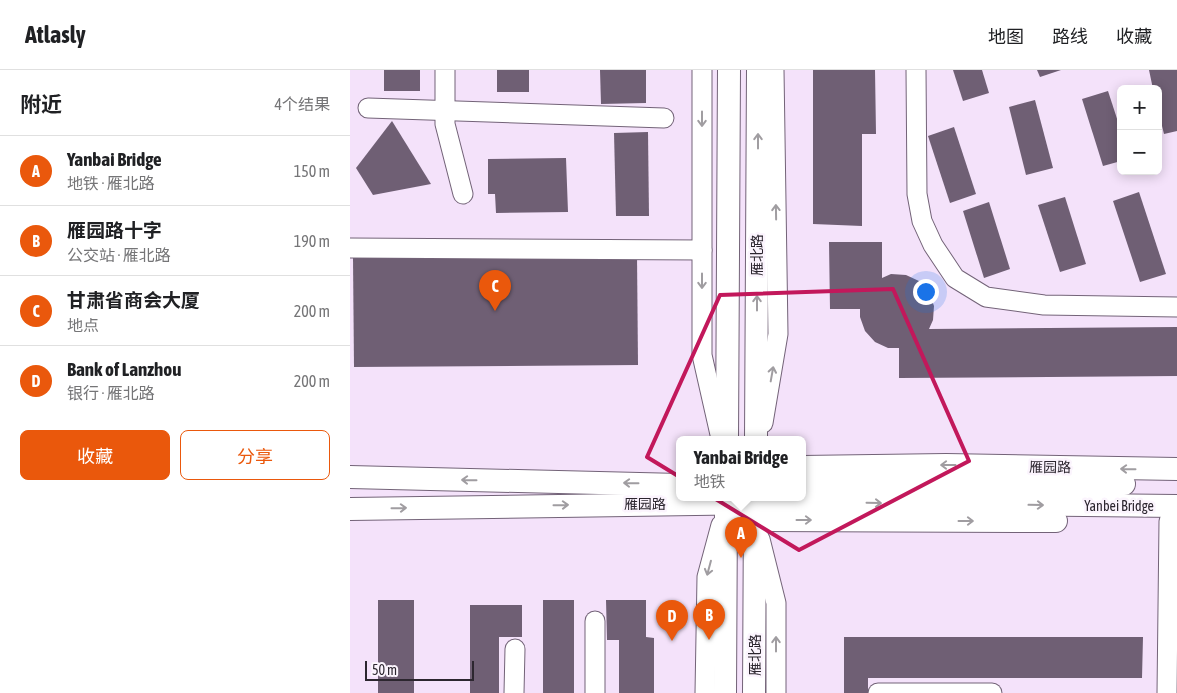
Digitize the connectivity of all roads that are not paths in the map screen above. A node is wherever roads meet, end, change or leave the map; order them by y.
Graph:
1 (445, 70) edge
2 (702, 70) edge
3 (729, 70) edge
4 (758, 70) edge
5 (774, 70) edge
6 (916, 70) edge
7 (368, 108) dead end
8 (445, 111) junction
9 (664, 118) dead end
10 (463, 194) dead end
11 (350, 248) edge
12 (702, 250) junction
13 (1177, 307) edge
14 (720, 436) edge
15 (727, 436) edge
16 (756, 436) edge
17 (761, 436) edge
18 (806, 467) edge
19 (1177, 469) edge
20 (350, 478) edge
21 (806, 484) edge
22 (1080, 484) joint
23 (1177, 484) edge
24 (676, 485) edge
25 (1060, 506) joint
26 (726, 507) edge
27 (755, 507) edge
28 (350, 509) edge
29 (1174, 516) edge
30 (595, 621) dead end
31 (515, 648) dead end
32 (514, 693) edge
33 (596, 693) edge
34 (706, 693) edge
35 (725, 693) edge
36 (754, 693) edge
37 (776, 693) edge
38 (878, 693) edge
39 (992, 693) edge
40 (1167, 693) edge

1 - 8 street
2 -> 12 street
3 - 15 main road
16 -> 4 main road, 雁北路
17 -> 5 street
6 - 13 street
7 - 8 street
8 - 9 street
8 - 10 street
11 - 12 street
12 -> 14 street
19 -> 18 main road, 雁园路
24 -> 20 main road, 雁园路
21 - 22 main road, 雁园路
22 - 23 main road, Yanbei Bridge
27 -> 25 main road, 雁园路
25 - 29 main road, Yanbei Bridge
26 - 27 main road, 雁园路
28 -> 26 main road, 雁园路
26 -> 34 street
26 - 35 main road
27 -> 29 main road, 雁园路
27 - 36 main road, 雁北路
37 -> 27 street
29 - 40 street
30 - 33 street
31 - 32 street
38 - 39 street

